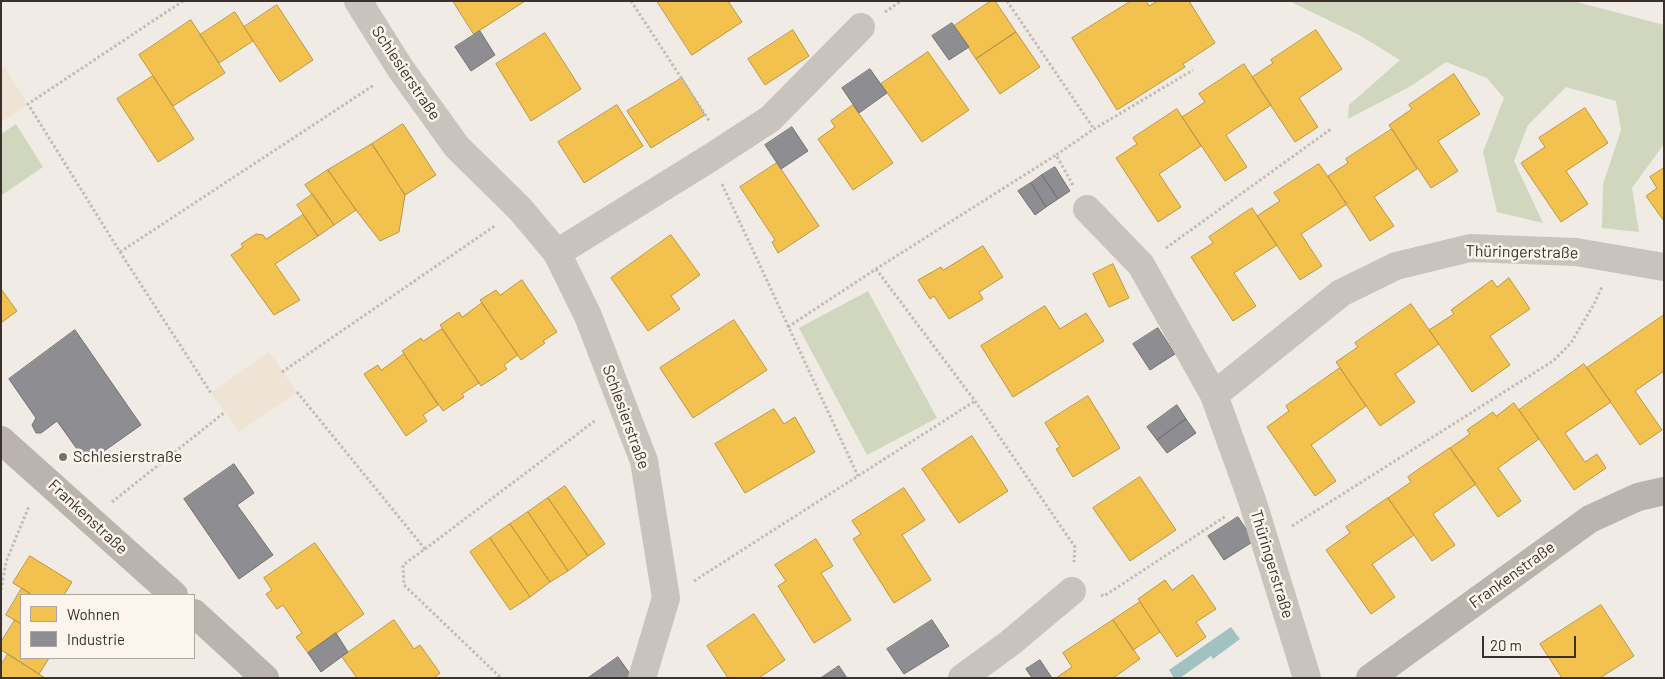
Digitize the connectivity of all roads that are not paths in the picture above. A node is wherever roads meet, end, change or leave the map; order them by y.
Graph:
1 (358, 1) edge
2 (861, 27) dead end
3 (1087, 209) road end
4 (557, 252) junction
5 (1664, 267) edge
6 (1214, 395) junction
7 (1, 440) edge
8 (1664, 491) edge
9 (1072, 591) road end
10 (173, 594) edge
11 (195, 615) edge
12 (265, 678) edge
13 (642, 678) edge
14 (962, 678) edge
15 (1307, 678) edge
16 (1370, 678) edge

1 - 4 street, Schlesierstraße
2 - 4 street
3 - 6 street, Thüringerstraße
4 - 13 street, Schlesierstraße
5 - 6 street, Thüringerstraße
6 - 15 street, Thüringerstraße
7 - 10 street, Frankenstraße
8 - 16 street, Frankenstraße
9 - 14 street
11 - 12 street

